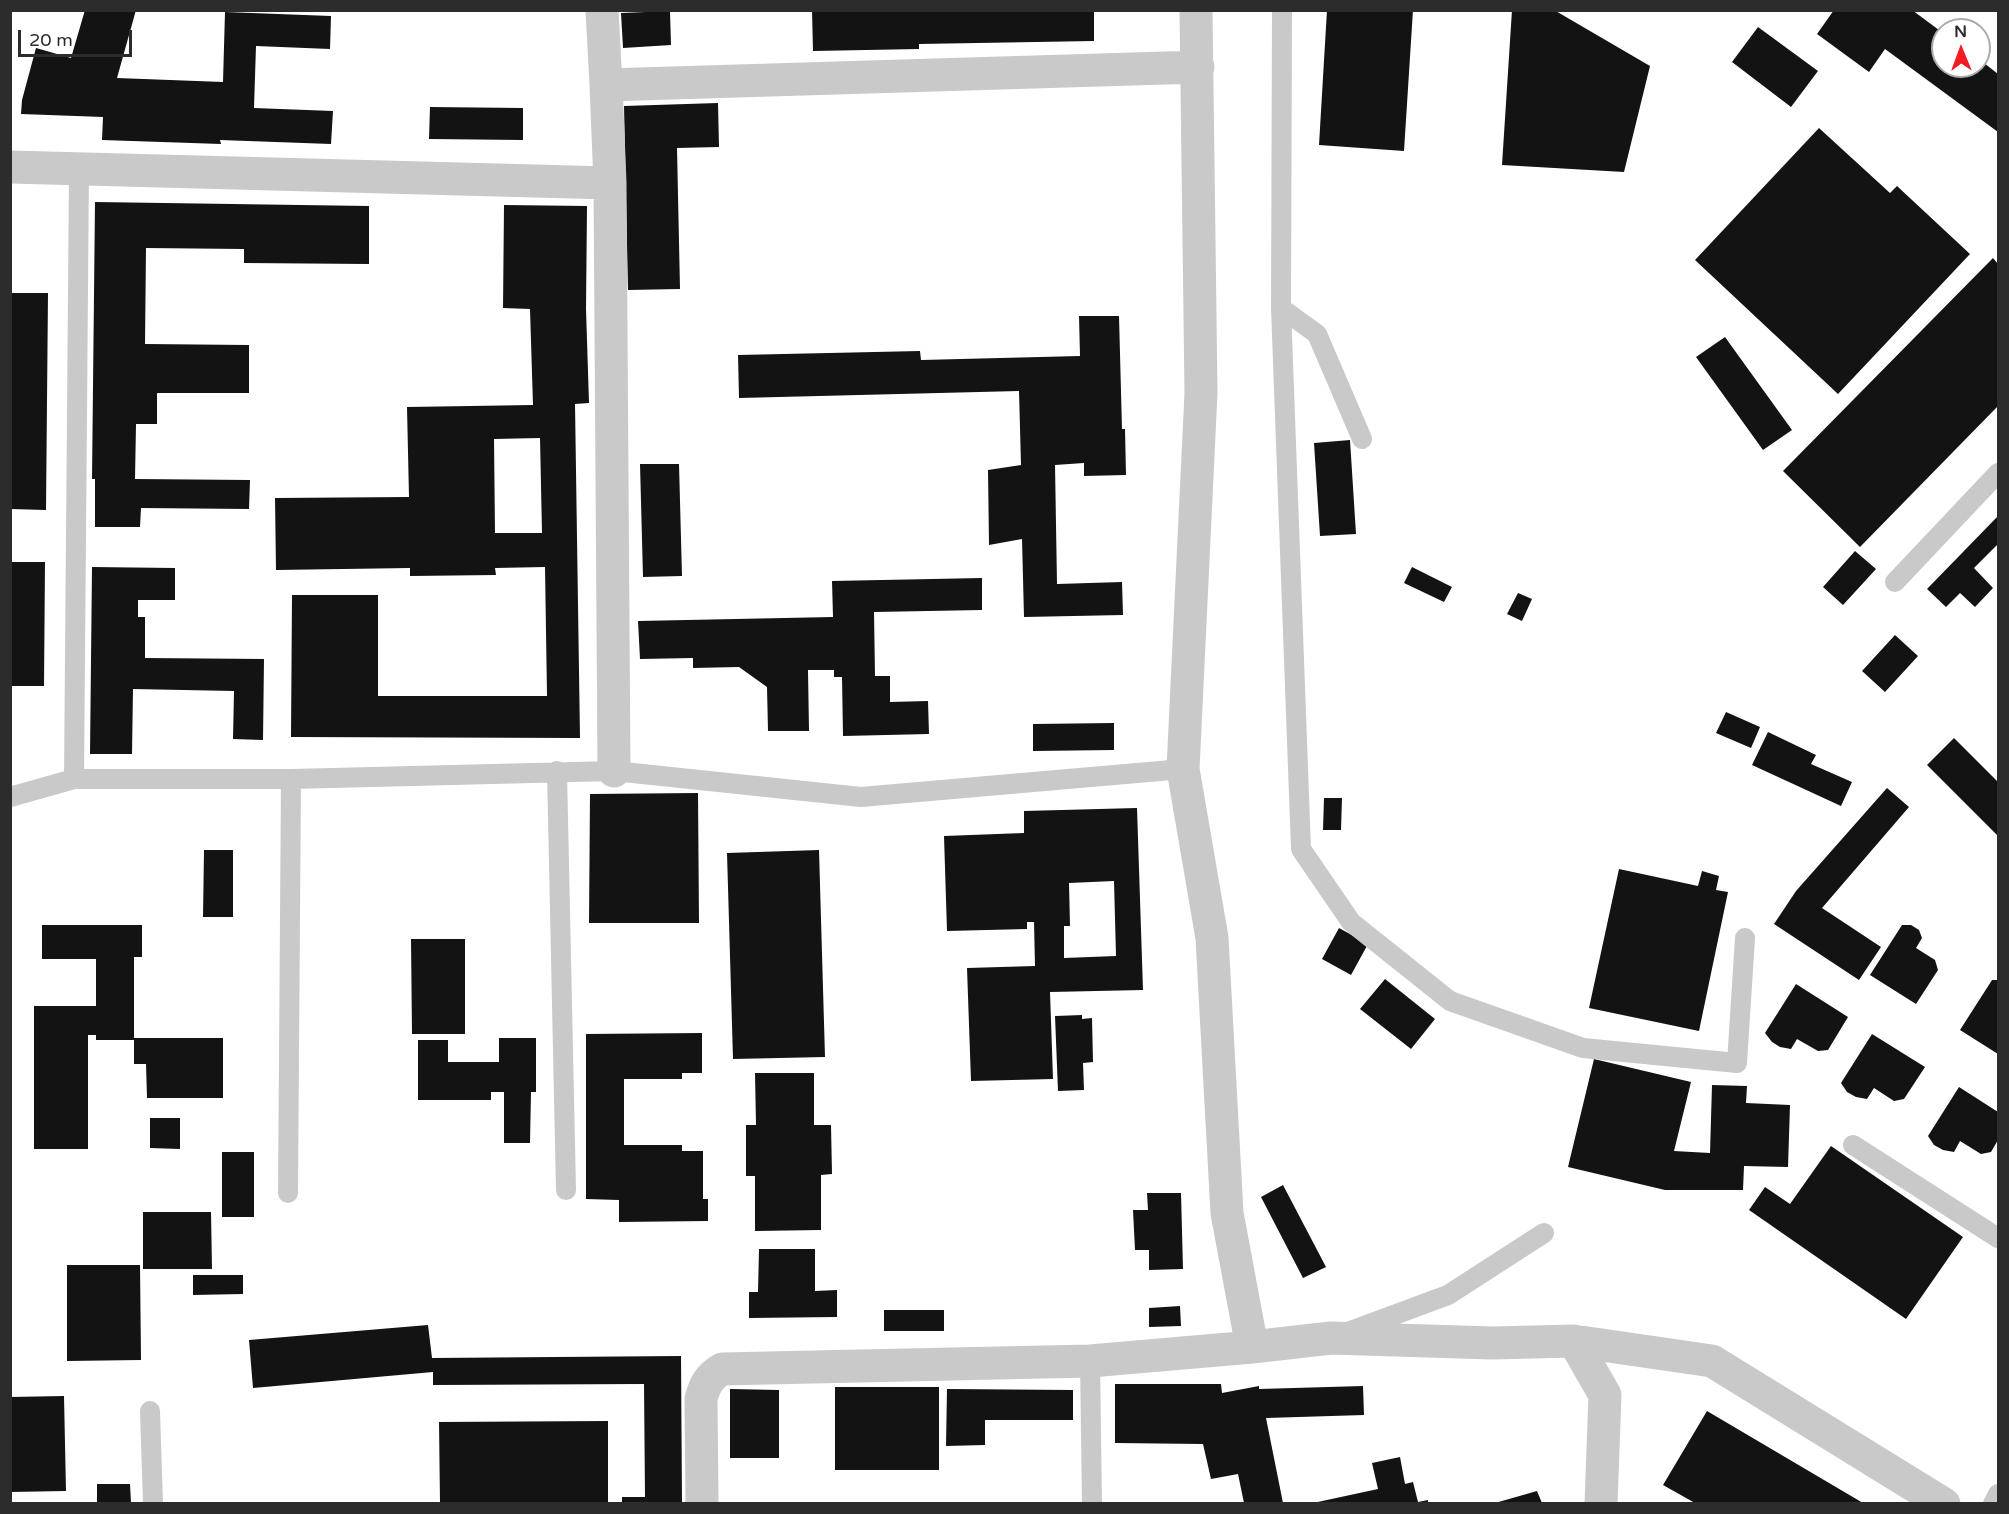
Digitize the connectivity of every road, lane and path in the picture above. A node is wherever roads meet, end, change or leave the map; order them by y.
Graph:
1 (602, 10) edge
2 (1196, 10) edge
3 (1282, 10) edge
4 (1198, 67) junction
5 (606, 85) junction
6 (10, 167) edge
7 (79, 169) junction
8 (610, 183) junction
9 (1281, 308) junction
10 (1362, 439) dead end
11 (1998, 473) edge
12 (1895, 582) dead end
13 (1183, 769) junction
14 (557, 771) junction
15 (614, 771) junction
16 (74, 779) junction
17 (291, 779) junction
18 (10, 797) edge
19 (1745, 938) dead end
20 (1852, 1145) dead end
21 (566, 1190) dead end
22 (288, 1193) dead end
23 (1544, 1233) dead end
24 (1998, 1238) edge
25 (1331, 1338) junction
26 (1574, 1341) junction
27 (1252, 1347) junction
28 (1090, 1361) junction
29 (150, 1411) dead end
30 (1998, 1494) edge
31 (153, 1503) edge
32 (702, 1503) edge
33 (1092, 1503) edge
34 (1601, 1503) edge
35 (1944, 1503) edge
36 (1993, 1503) edge

1 - 5 street
2 - 4 street
3 - 9 lane
4 - 5 street
4 - 13 street
5 - 8 street
6 - 7 street
7 - 8 street
7 - 16 lane
8 - 15 street
9 - 10 lane
9 - 19 lane
11 - 12 lane
13 - 15 lane
13 - 27 street
14 - 15 lane
14 - 17 lane
14 - 21 lane
16 - 17 lane
16 - 18 lane
17 - 22 lane
20 - 24 lane
23 - 25 lane
25 - 26 street
25 - 27 street
26 - 34 street
26 - 35 street
27 - 28 street
28 - 32 street
28 - 33 lane
29 - 31 lane
30 - 36 lane

